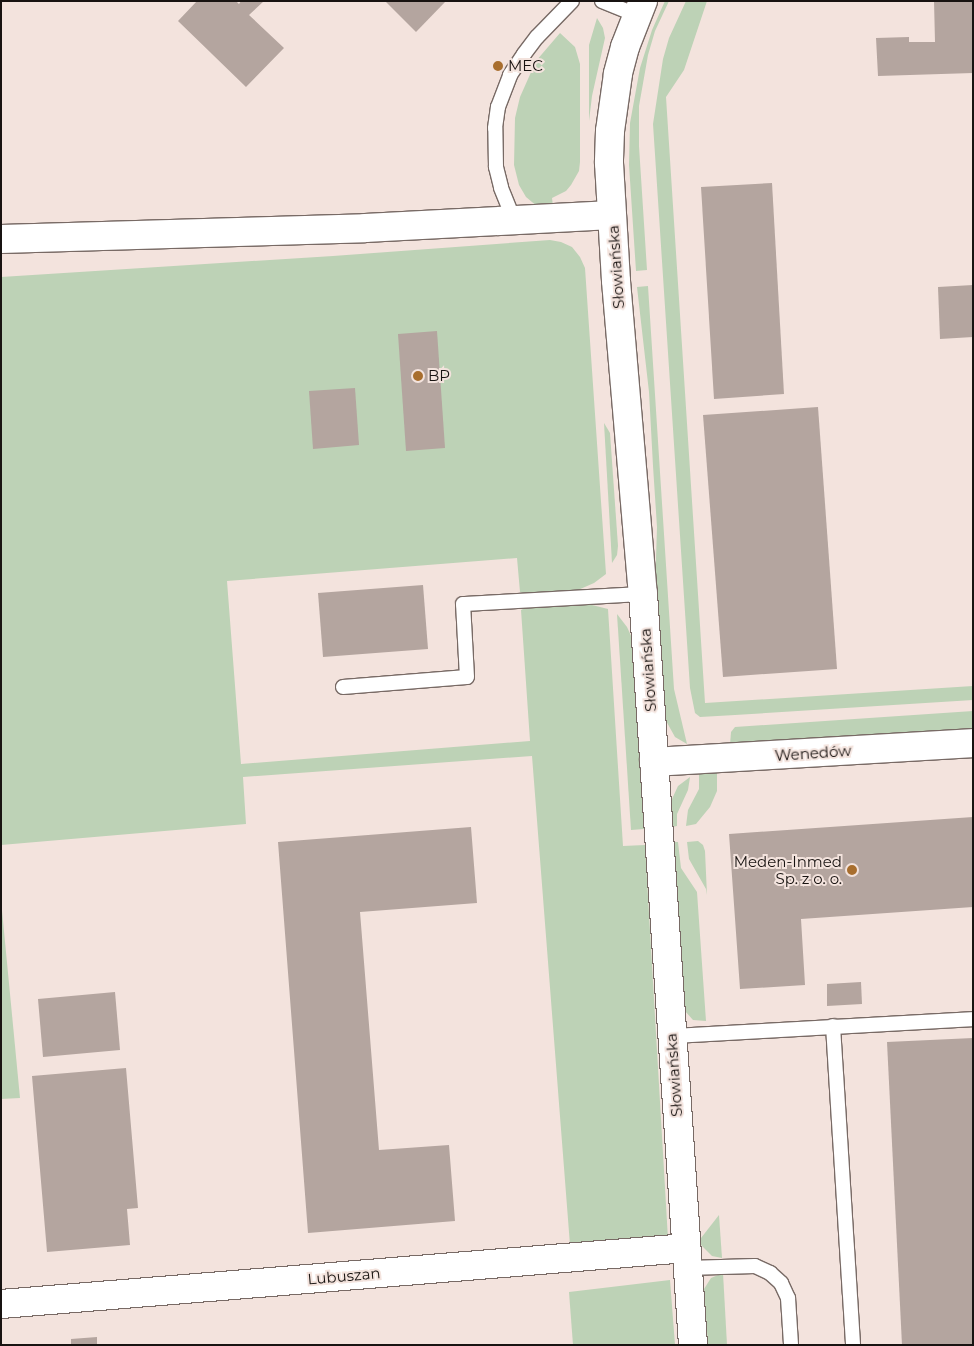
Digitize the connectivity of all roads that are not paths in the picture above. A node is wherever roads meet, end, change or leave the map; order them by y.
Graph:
1 (572, 1) edge
2 (602, 1) edge
3 (640, 8) edge
4 (612, 215) junction
5 (514, 220) junction
6 (1, 240) edge
7 (643, 594) junction
8 (343, 687) dead end
9 (973, 742) edge
10 (654, 762) junction
11 (973, 1019) edge
12 (833, 1026) junction
13 (672, 1036) junction
14 (687, 1258) junction
15 (1, 1304) edge
16 (693, 1345) edge
17 (791, 1345) edge
18 (853, 1345) edge

1 - 5 lane
2 - 3 lane
3 - 4 street, Słowiańska
4 - 5 street
4 - 7 street, Słowiańska
5 - 6 street
7 - 8 lane
7 - 10 street, Słowiańska
9 - 10 street, Wenedów
10 - 13 street, Słowiańska
11 - 12 lane
12 - 13 lane
12 - 18 lane
13 - 14 street, Słowiańska
14 - 15 street, Lubuszan
14 - 16 street, Słowiańska
14 - 17 lane

